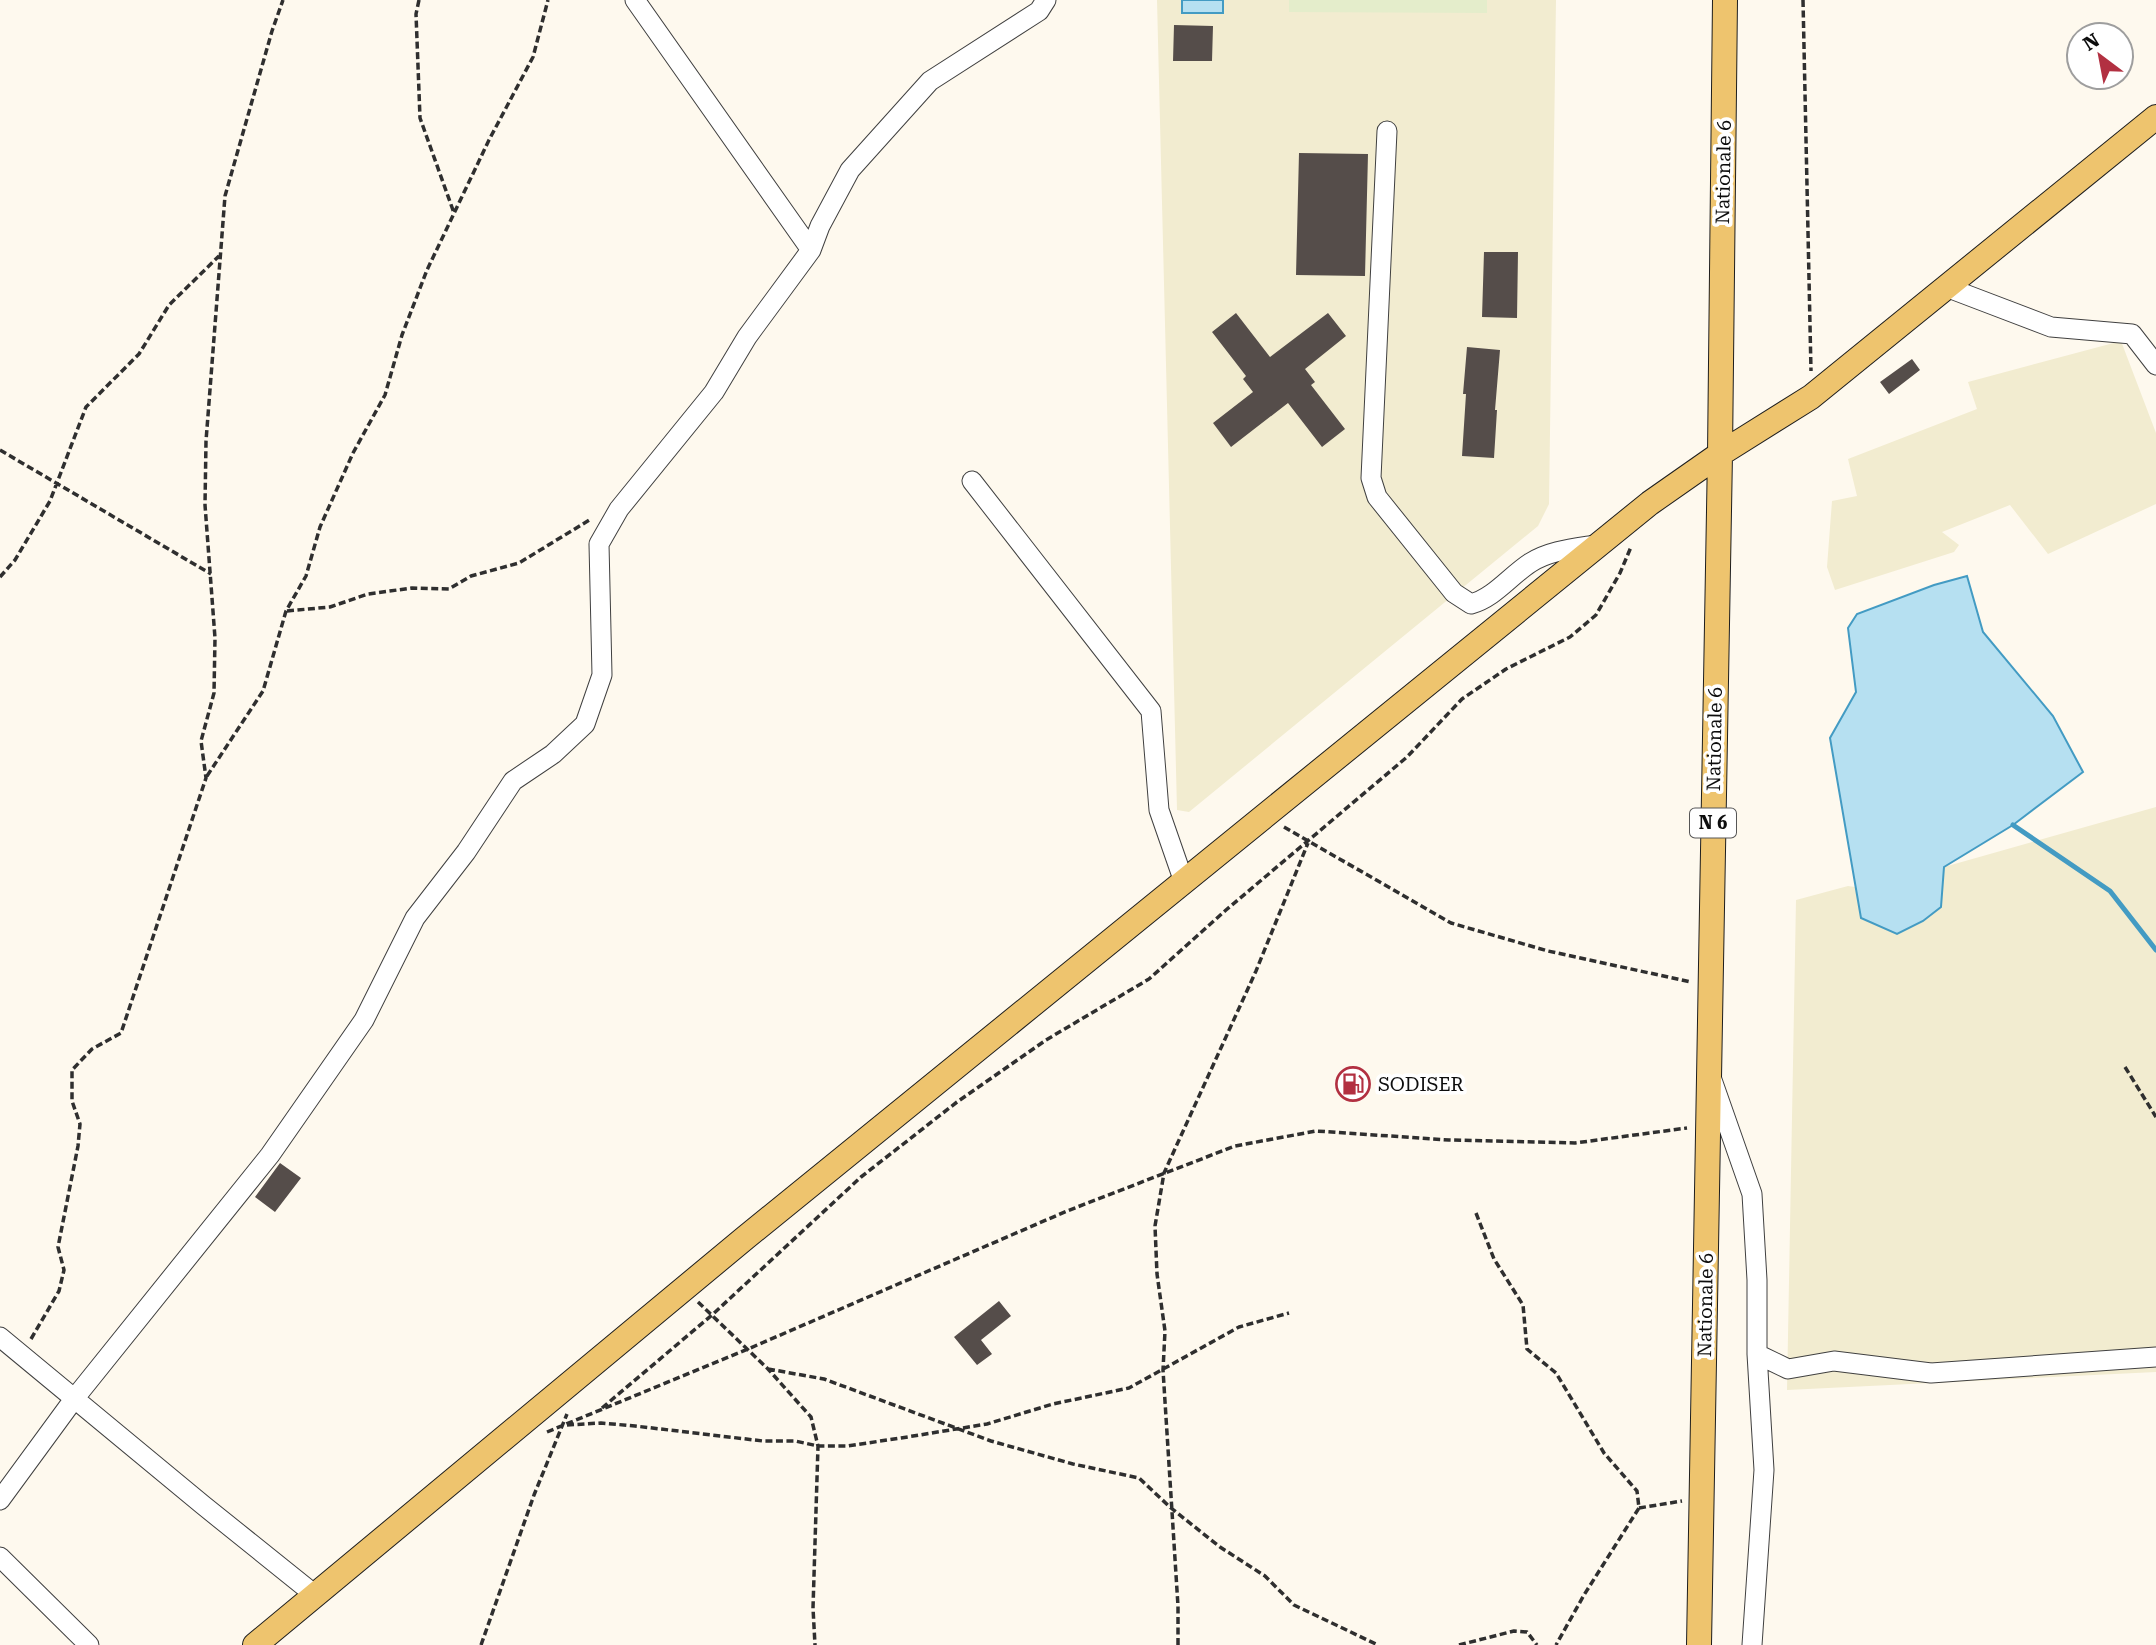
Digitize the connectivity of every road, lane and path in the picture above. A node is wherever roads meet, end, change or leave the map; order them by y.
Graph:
1 (283, 0) edge
2 (419, 0) edge
3 (548, 0) edge
4 (635, 0) edge
5 (1046, 0) edge
6 (1725, 0) edge
7 (1803, 0) edge
8 (2156, 117) edge
9 (1387, 131) dead end
10 (454, 213) junction
11 (811, 250) junction
12 (220, 254) junction
13 (1946, 287) junction
14 (2156, 365) edge
15 (1811, 397) junction
16 (0, 450) edge
17 (1720, 454) junction
18 (972, 481) dead end
19 (56, 484) junction
20 (619, 509) junction
21 (1635, 538) dead end
22 (1601, 543) junction
23 (211, 574) junction
24 (0, 577) edge
25 (286, 611) junction
26 (206, 778) junction
27 (1266, 817) junction
28 (1309, 841) junction
29 (1184, 882) junction
30 (1710, 986) junction
31 (2125, 1067) dead end
32 (1709, 1072) junction
33 (2156, 1117) edge
34 (1709, 1125) junction
35 (1164, 1173) junction
36 (1476, 1213) dead end
37 (684, 1289) junction
38 (1289, 1313) dead end
39 (712, 1315) junction
40 (0, 1336) edge
41 (748, 1349) junction
42 (21, 1354) junction
43 (1757, 1354) junction
44 (2156, 1357) edge
45 (768, 1369) junction
46 (1163, 1370) junction
47 (74, 1399) junction
48 (602, 1408) junction
49 (568, 1412) dead end
50 (551, 1425) dead end
51 (563, 1425) junction
52 (957, 1429) junction
53 (538, 1436) dead end
54 (818, 1446) junction
55 (1702, 1498) junction
56 (0, 1500) edge
57 (1171, 1508) junction
58 (1639, 1508) junction
59 (0, 1557) edge
60 (315, 1595) junction
61 (89, 1645) edge
62 (255, 1645) edge
63 (481, 1645) edge
64 (815, 1645) edge
65 (1178, 1645) edge
66 (1378, 1645) edge
67 (1459, 1645) edge
68 (1537, 1645) edge
69 (1556, 1645) edge
70 (1699, 1645) edge
71 (1752, 1645) edge

1 - 12 path
2 - 10 path
3 - 10 path
4 - 11 street
5 - 11 street
6 - 17 main road, Nationale 6 / N 6
7 - 15 path
8 - 13 main road
9 - 22 street
10 - 25 path
11 - 20 street
12 - 19 path
12 - 23 path
13 - 14 street
13 - 15 main road
15 - 17 main road
16 - 19 path
17 - 22 main road
17 - 30 main road, Nationale 6 / N 6
18 - 29 street
19 - 23 path
19 - 24 path
20 - 25 path
20 - 47 street
21 - 28 path
22 - 27 main road
23 - 26 path
25 - 26 path
26 - 42 path
27 - 28 path
27 - 29 main road
28 - 30 path
28 - 35 path
28 - 39 path
29 - 37 main road
30 - 32 main road, Nationale 6 / N 6
31 - 33 path
32 - 34 main road, Nationale 6 / N 6
32 - 43 street
34 - 35 path
34 - 55 main road, Nationale 6 / N 6
35 - 41 path
35 - 46 path
36 - 58 path
37 - 39 path
37 - 60 main road
38 - 46 path
39 - 41 path
39 - 48 path
40 - 42 street
41 - 45 path
41 - 48 path
42 - 47 street
43 - 44 street
43 - 71 street
45 - 52 path
45 - 54 path
46 - 52 path
46 - 57 path
47 - 56 street
47 - 60 street
48 - 51 path
49 - 51 path
50 - 51 path
51 - 53 path
51 - 54 path
51 - 63 path
52 - 54 path
52 - 57 path
54 - 64 path
55 - 58 path
55 - 70 main road, Nationale 6 / N 6
57 - 65 path
57 - 66 path
58 - 69 path
59 - 61 street
60 - 62 main road
67 - 68 path

